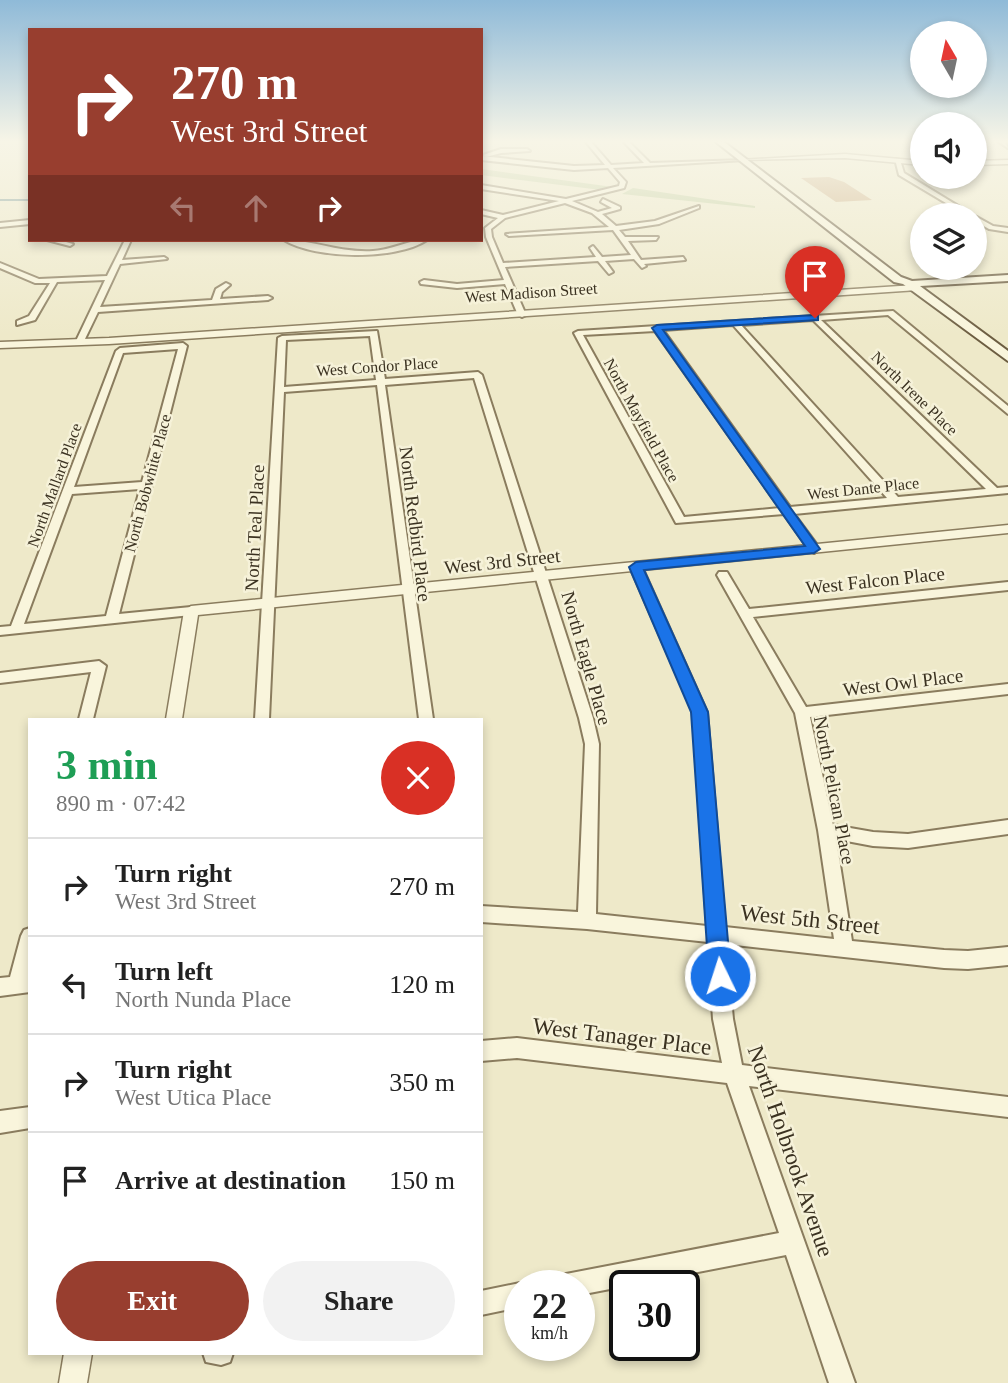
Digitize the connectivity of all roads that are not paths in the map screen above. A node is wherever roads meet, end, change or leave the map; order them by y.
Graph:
1 (548, 207) edge
2 (578, 207) edge
3 (615, 207) edge
4 (697, 207) dead end
5 (804, 207) edge
6 (483, 212) edge
7 (596, 214) junction
8 (503, 217) junction
9 (28, 222) edge
10 (19, 223) junction
11 (0, 225) edge
12 (987, 226) edge
13 (614, 229) junction
14 (1008, 230) edge
15 (28, 231) edge
16 (509, 234) dead end
17 (485, 237) edge
18 (656, 238) dead end
19 (622, 239) junction
20 (60, 242) edge
21 (127, 242) edge
22 (293, 242) edge
23 (419, 242) edge
24 (70, 244) dead end
25 (593, 248) dead end
26 (164, 259) dead end
27 (601, 259) junction
28 (683, 259) dead end
29 (118, 262) junction
30 (639, 262) junction
31 (0, 265) edge
32 (501, 265) junction
33 (610, 271) dead end
34 (111, 278) junction
35 (1008, 280) edge
36 (54, 282) junction
37 (424, 282) dead end
38 (508, 282) junction
39 (226, 285) dead end
40 (910, 285) junction
41 (268, 298) dead end
42 (215, 303) junction
43 (95, 310) junction
44 (521, 312) junction
45 (815, 318) junction
46 (20, 323) dead end
47 (735, 323) junction
48 (657, 328) junction
49 (282, 338) joint
50 (81, 340) junction
51 (0, 345) edge
52 (183, 346) joint
53 (1008, 357) edge
54 (478, 375) joint
55 (381, 382) junction
56 (279, 390) junction
57 (1008, 411) edge
58 (146, 485) junction
59 (1008, 490) edge
60 (69, 491) junction
61 (994, 491) junction
62 (895, 500) junction
63 (787, 511) junction
64 (680, 521) joint
65 (1008, 529) edge
66 (814, 549) junction
67 (636, 567) junction
68 (723, 575) dead end
69 (542, 576) junction
70 (1008, 586) edge
71 (407, 590) junction
72 (268, 604) junction
73 (191, 611) junction
74 (747, 613) junction
75 (111, 620) junction
76 (16, 629) junction
77 (0, 631) edge
78 (0, 678) edge
79 (1008, 689) edge
80 (802, 713) junction
81 (86, 718) edge
82 (174, 718) edge
83 (262, 718) edge
84 (426, 718) edge
85 (1008, 827) edge
86 (826, 831) junction
87 (483, 915) edge
88 (587, 921) junction
89 (717, 933) junction
90 (28, 943) edge
91 (844, 947) junction
92 (1008, 956) edge
93 (16, 985) edge
94 (483, 1051) edge
95 (734, 1073) junction
96 (1008, 1107) edge
97 (28, 1117) edge
98 (0, 1122) edge
99 (794, 1242) junction
100 (595, 1280) edge
101 (504, 1298) edge
102 (483, 1303) edge
103 (78, 1355) edge
104 (73, 1383) edge
105 (842, 1383) edge

1 - 8 street
2 - 7 street
3 - 7 street
4 - 13 street
5 - 40 main road
6 - 8 street
7 - 13 street
8 - 17 street
9 - 10 street
10 - 11 street
10 - 15 street
12 - 14 street
13 - 16 street
13 - 19 street
17 - 32 street
18 - 19 street
19 - 30 street
20 - 24 street
21 - 29 street
22 - 23 street
25 - 27 street
26 - 29 street
27 - 30 street
27 - 32 street
27 - 33 street
28 - 30 street
29 - 34 street
31 - 36 street
32 - 38 street
34 - 36 street
34 - 43 street
35 - 40 main road, West Madison Street
36 - 46 street
37 - 38 street
38 - 44 street
39 - 42 street
40 - 44 street, West Madison Street
40 - 53 main road
41 - 42 street
42 - 43 street
43 - 50 street
44 - 50 street, West Madison Street
45 - 47 street
45 - 57 street
45 - 61 street, North Irene Place
47 - 48 street
47 - 62 street
48 - 63 street
48 - 64 street, North Mayfield Place
49 - 55 street, North Redbird Place
49 - 56 street, North Teal Place
50 - 51 street, West Madison Street
52 - 58 street, North Bobwhite Place
52 - 60 street, North Mallard Place
54 - 55 street, West Condor Place
54 - 69 street, North Eagle Place
55 - 56 street, West Condor Place
55 - 71 street, North Redbird Place
56 - 72 street, North Teal Place
58 - 60 street
58 - 75 street, North Bobwhite Place
59 - 61 street, West Dante Place
60 - 76 street, North Mallard Place
61 - 62 street, West Dante Place
62 - 63 street, West Dante Place
63 - 64 street, West Dante Place
63 - 66 street
65 - 66 street, West 3rd Street
66 - 67 street, West 3rd Street
67 - 69 street, West 3rd Street
67 - 89 street, North Holbrook Avenue
68 - 74 street, North Pelican Place
69 - 71 street, West 3rd Street
69 - 88 street, North Eagle Place
70 - 74 street, West Falcon Place
71 - 72 street, West 3rd Street
71 - 84 street, North Redbird Place
72 - 73 street, West 3rd Street
72 - 83 street, North Teal Place
73 - 75 street, West 3rd Street
73 - 82 street
74 - 80 street, North Pelican Place
75 - 76 street, West 3rd Street
76 - 77 street, West 3rd Street
78 - 81 street
79 - 80 street, West Owl Place
80 - 86 street, North Pelican Place
85 - 86 street
86 - 91 street, North Pelican Place
87 - 88 street, West 5th Street
88 - 89 street, West 5th Street
89 - 91 street, West 5th Street
89 - 95 street, North Holbrook Avenue
90 - 93 street
91 - 92 street, West 5th Street
94 - 95 street, West Tanager Place
95 - 96 street, West Tanager Place
95 - 99 street, North Holbrook Avenue
97 - 98 street
99 - 100 street
99 - 105 street, North Holbrook Avenue
101 - 102 street
103 - 104 street

